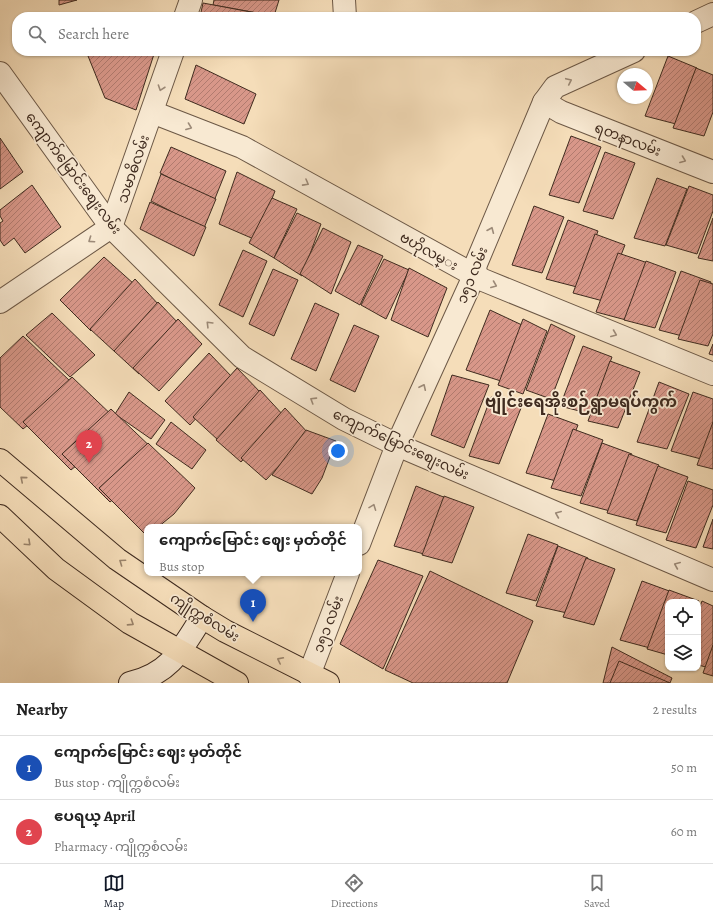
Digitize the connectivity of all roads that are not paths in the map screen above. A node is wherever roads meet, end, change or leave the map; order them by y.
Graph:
1 (191, 0) edge
2 (344, 0) edge
3 (187, 12) edge
4 (345, 12) edge
5 (713, 14) edge
6 (701, 20) edge
7 (171, 56) edge
8 (623, 56) edge
9 (0, 73) edge
10 (544, 102) junction
11 (152, 112) junction
12 (713, 172) edge
13 (111, 226) junction
14 (474, 276) junction
15 (0, 302) edge
16 (713, 374) edge
17 (397, 445) junction
18 (0, 460) edge
19 (0, 516) edge
20 (362, 536) edge
21 (347, 576) edge
22 (713, 580) edge
23 (202, 617) junction
24 (180, 652) junction
25 (318, 679) edge
26 (130, 683) edge
27 (237, 683) edge

1 - 3 street
2 - 4 street
5 - 6 street
7 -> 11 street, သမာဓိလမ်း
10 -> 8 street, ၁၅၁ လမ်း
9 - 13 street, ကျောက်မြောင်းစျေးလမ်း
10 -> 12 street, ရတနာလမ်း
14 -> 10 street, ၁၅၁ လမ်း
11 - 13 street, သမာဓိလမ်း
11 -> 14 street, ဗဟိုလမ္း
13 -> 15 street
17 -> 13 street, ကျောက်မြောင်းစျေးလမ်း
14 -> 16 street, ဗဟိုလမ္း
17 -> 14 street, ၁၅၁ လမ်း
20 -> 17 street, ၁၅၁ လမ်း
22 -> 17 street, ကျောက်မြောင်းစျေးလမ်း
23 -> 18 main road, ကျိုက္ကစံလမ်း
19 -> 24 main road
21 - 25 street, ၁၅၁ လမ်း
23 - 24 street
25 -> 23 main road, ကျိုက္ကစံလမ်း
24 - 26 street
24 - 27 main road

